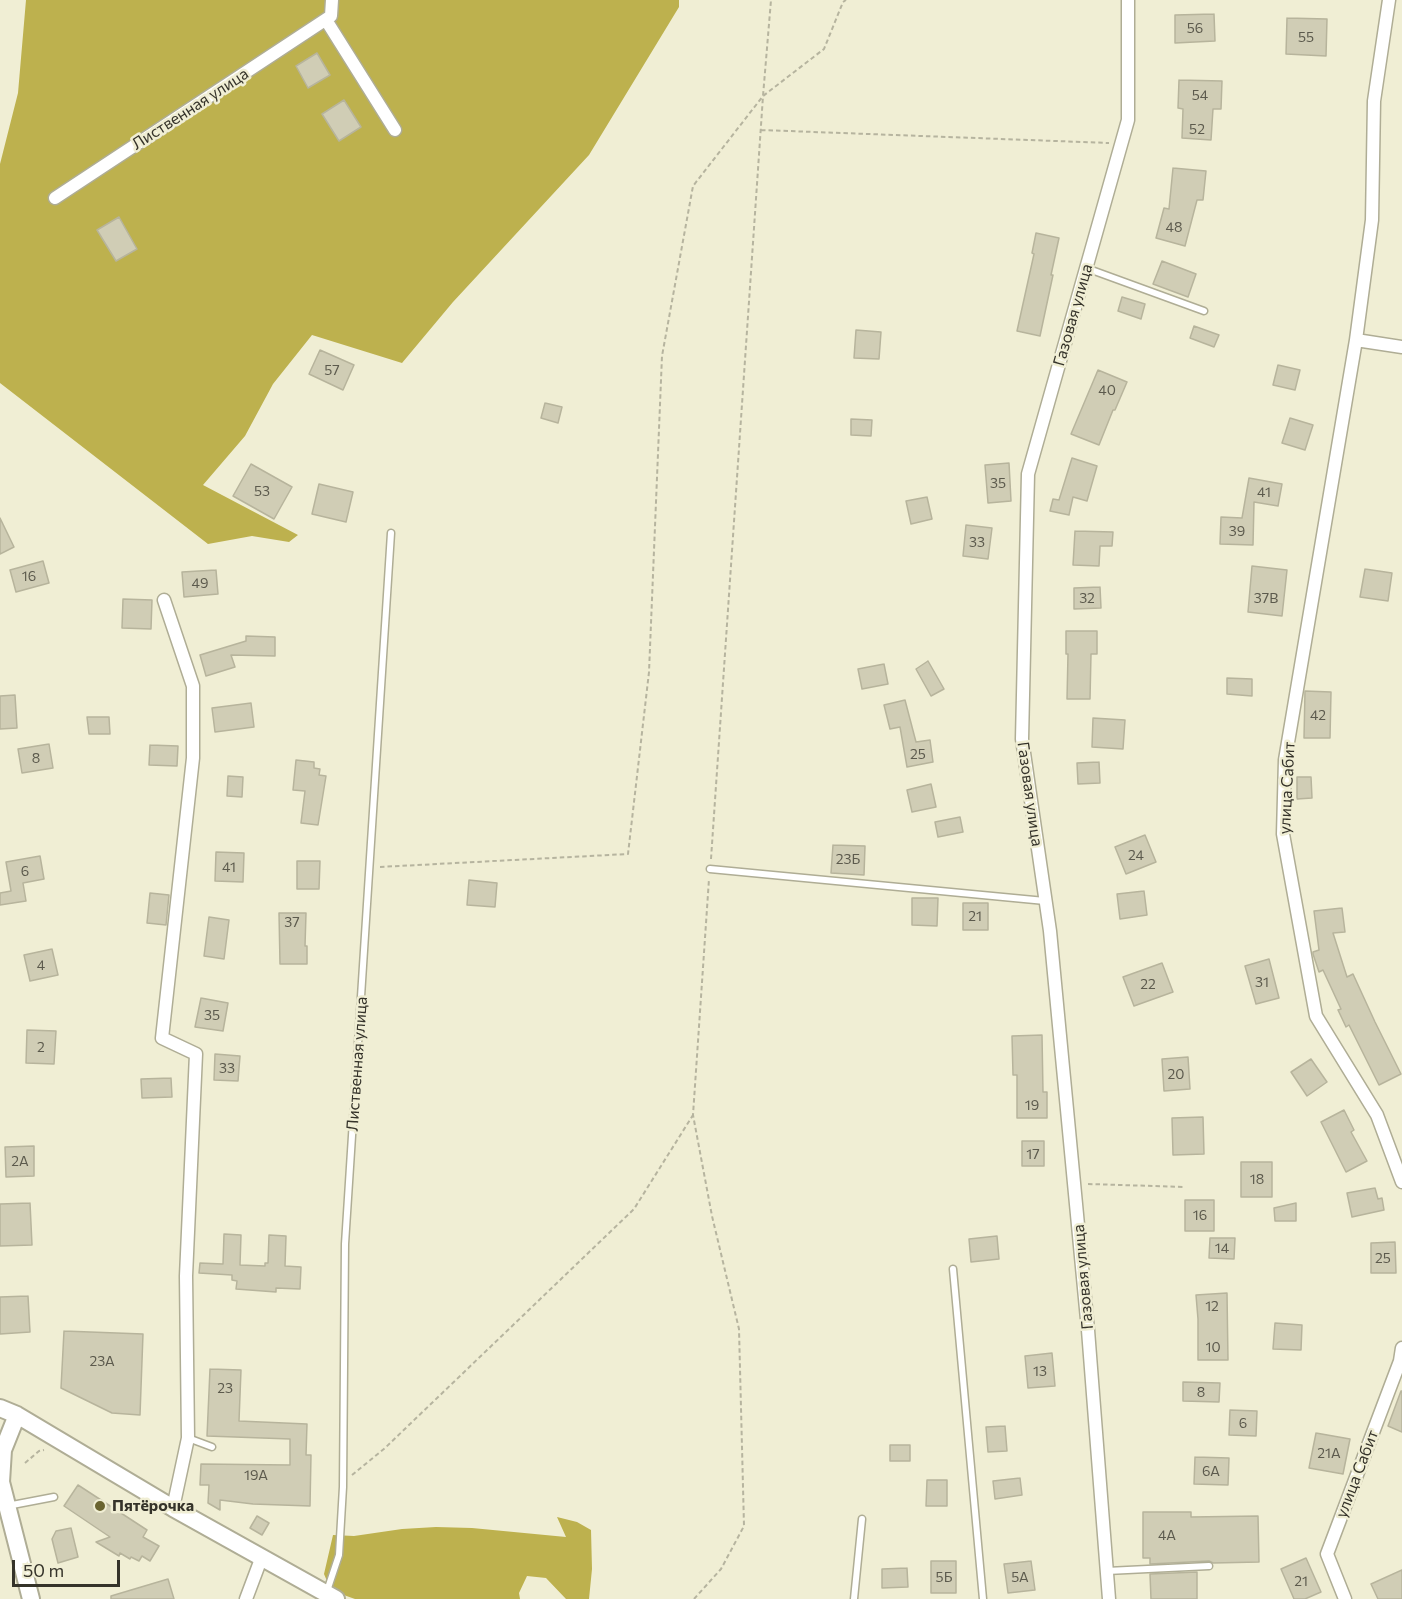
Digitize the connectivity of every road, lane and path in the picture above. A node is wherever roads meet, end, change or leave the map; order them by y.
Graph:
1 (332, 0) edge
2 (771, 0) edge
3 (846, 0) edge
4 (1128, 0) edge
5 (1389, 0) edge
6 (326, 20) junction
7 (763, 96) junction
8 (395, 130) dead end
9 (761, 130) junction
10 (1121, 143) junction
11 (55, 198) dead end
12 (1086, 268) junction
13 (1204, 311) dead end
14 (1356, 340) junction
15 (1402, 347) edge
16 (391, 533) dead end
17 (164, 600) dead end
18 (370, 868) junction
19 (710, 869) junction
20 (1046, 901) junction
21 (693, 1115) junction
22 (1402, 1182) edge
23 (1074, 1183) junction
24 (1185, 1187) dead end
25 (953, 1269) dead end
26 (1402, 1348) edge
27 (0, 1408) edge
28 (17, 1415) junction
29 (188, 1438) junction
30 (212, 1448) dead end
31 (343, 1487) junction
32 (54, 1497) dead end
33 (7, 1506) junction
34 (173, 1508) junction
35 (862, 1519) dead end
36 (261, 1559) junction
37 (1209, 1566) dead end
38 (1107, 1571) junction
39 (331, 1597) edge
40 (31, 1599) edge
41 (246, 1599) edge
42 (694, 1599) edge
43 (854, 1599) edge
44 (983, 1599) edge
45 (1109, 1599) edge
46 (1345, 1599) edge

1 - 6 street
2 - 7 path
3 - 7 path
4 - 10 street, Газовая улица
5 - 14 street, улица Сабит
6 - 8 street
6 - 11 street, Лиственная улица
7 - 9 path
7 - 18 path
9 - 10 path
9 - 19 path
10 - 12 street, Газовая улица
12 - 13 lane
12 - 20 street, Газовая улица
14 - 15 street
14 - 22 street, улица Сабит
16 - 18 lane, Лиственная улица
17 - 29 street
18 - 31 lane, Лиственная улица
19 - 20 lane
19 - 21 path
20 - 23 street, Газовая улица
21 - 31 path
21 - 42 path
23 - 24 path
23 - 38 street, Газовая улица
25 - 44 lane
26 - 46 street, улица Сабит
27 - 28 street
28 - 33 street
28 - 34 street
29 - 30 lane
29 - 34 street
31 - 39 lane, Лиственная улица
32 - 33 lane
33 - 40 street
34 - 36 street
35 - 43 lane
36 - 39 street
36 - 41 street
37 - 38 lane
38 - 45 street, Газовая улица

